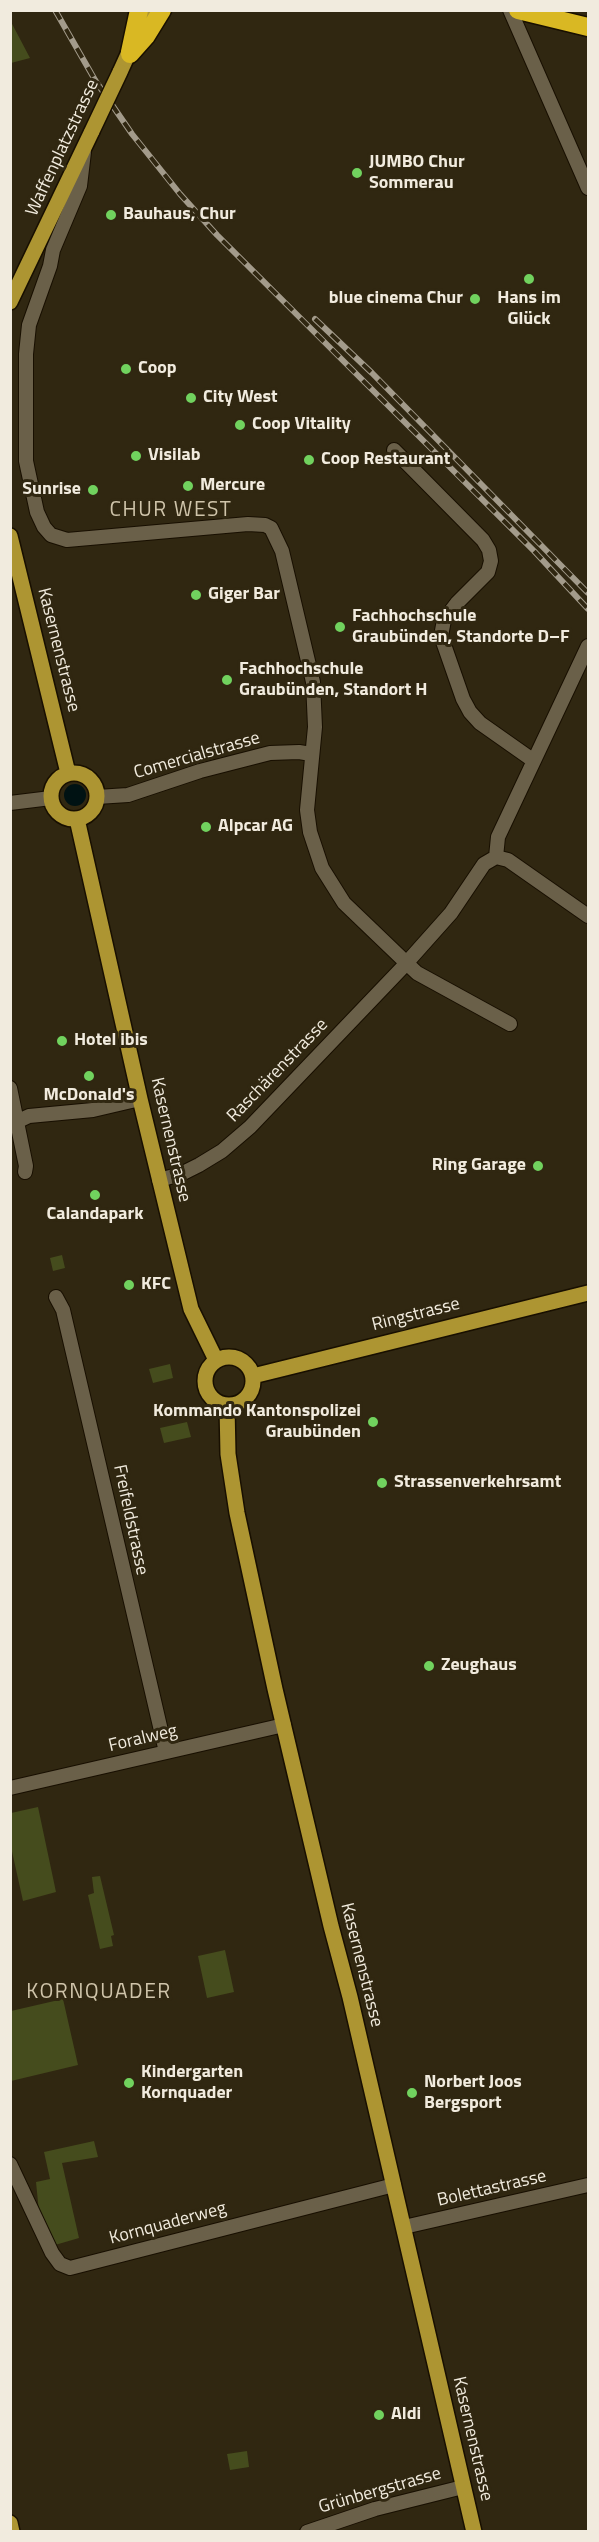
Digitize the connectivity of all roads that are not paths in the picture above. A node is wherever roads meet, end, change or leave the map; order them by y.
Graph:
1 (139, 10) edge
2 (148, 10) edge
3 (162, 10) edge
4 (510, 10) edge
5 (518, 10) edge
6 (588, 27) edge
7 (130, 54) junction
8 (84, 150) junction
9 (588, 188) edge
10 (10, 302) edge
11 (394, 450) dead end
12 (10, 536) edge
13 (588, 646) edge
14 (311, 754) junction
15 (534, 761) junction
16 (68, 773) junction
17 (97, 797) junction
18 (51, 798) junction
19 (10, 803) edge
20 (77, 819) junction
21 (496, 857) junction
22 (588, 916) edge
23 (406, 963) junction
24 (510, 1024) dead end
25 (10, 1088) edge
26 (140, 1099) junction
27 (14, 1123) edge
28 (25, 1172) dead end
29 (159, 1180) junction
30 (588, 1293) edge
31 (56, 1297) dead end
32 (216, 1360) junction
33 (253, 1377) junction
34 (226, 1406) junction
35 (284, 1725) junction
36 (166, 1752) junction
37 (10, 1788) edge
38 (10, 2164) edge
39 (393, 2185) junction
40 (588, 2186) edge
41 (404, 2227) junction
42 (463, 2487) junction
43 (10, 2523) edge
44 (12, 2532) edge
45 (307, 2532) edge
46 (474, 2532) edge

1 - 7 highway
2 - 7 main road, Waffenplatzstrasse
3 - 7 highway
4 - 9 street
5 - 6 highway
7 - 8 main road, Waffenplatzstrasse, bridge
8 - 10 main road, Waffenplatzstrasse
8 - 14 street
11 - 15 street
12 - 16 main road, Kasernenstrasse
13 - 15 street
14 - 17 street, Comercialstrasse
14 - 23 street
15 - 21 street
16 - 17 main road
16 - 18 main road
17 - 20 main road
18 - 19 street
18 - 20 main road
20 - 26 main road, Kasernenstrasse
21 - 22 street
21 - 23 street, Raschärenstrasse
23 - 24 street
23 - 29 street, Raschärenstrasse
25 - 27 street
26 - 27 street
26 - 29 main road, Kasernenstrasse
27 - 28 street
29 - 32 main road, Kasernenstrasse
30 - 33 main road, Ringstrasse
31 - 36 street, Freifeldstrasse
32 - 33 main road
32 - 34 main road
33 - 34 main road
34 - 35 main road, Kasernenstrasse
35 - 36 street, Foralweg
35 - 39 main road, Kasernenstrasse
36 - 37 street, Foralweg
38 - 39 street, Kornquaderweg
39 - 41 main road, Kasernenstrasse
40 - 41 street, Bolettastrasse
41 - 42 main road, Kasernenstrasse
42 - 45 street, Grünbergstrasse
42 - 46 main road, Kasernenstrasse
43 - 44 main road

